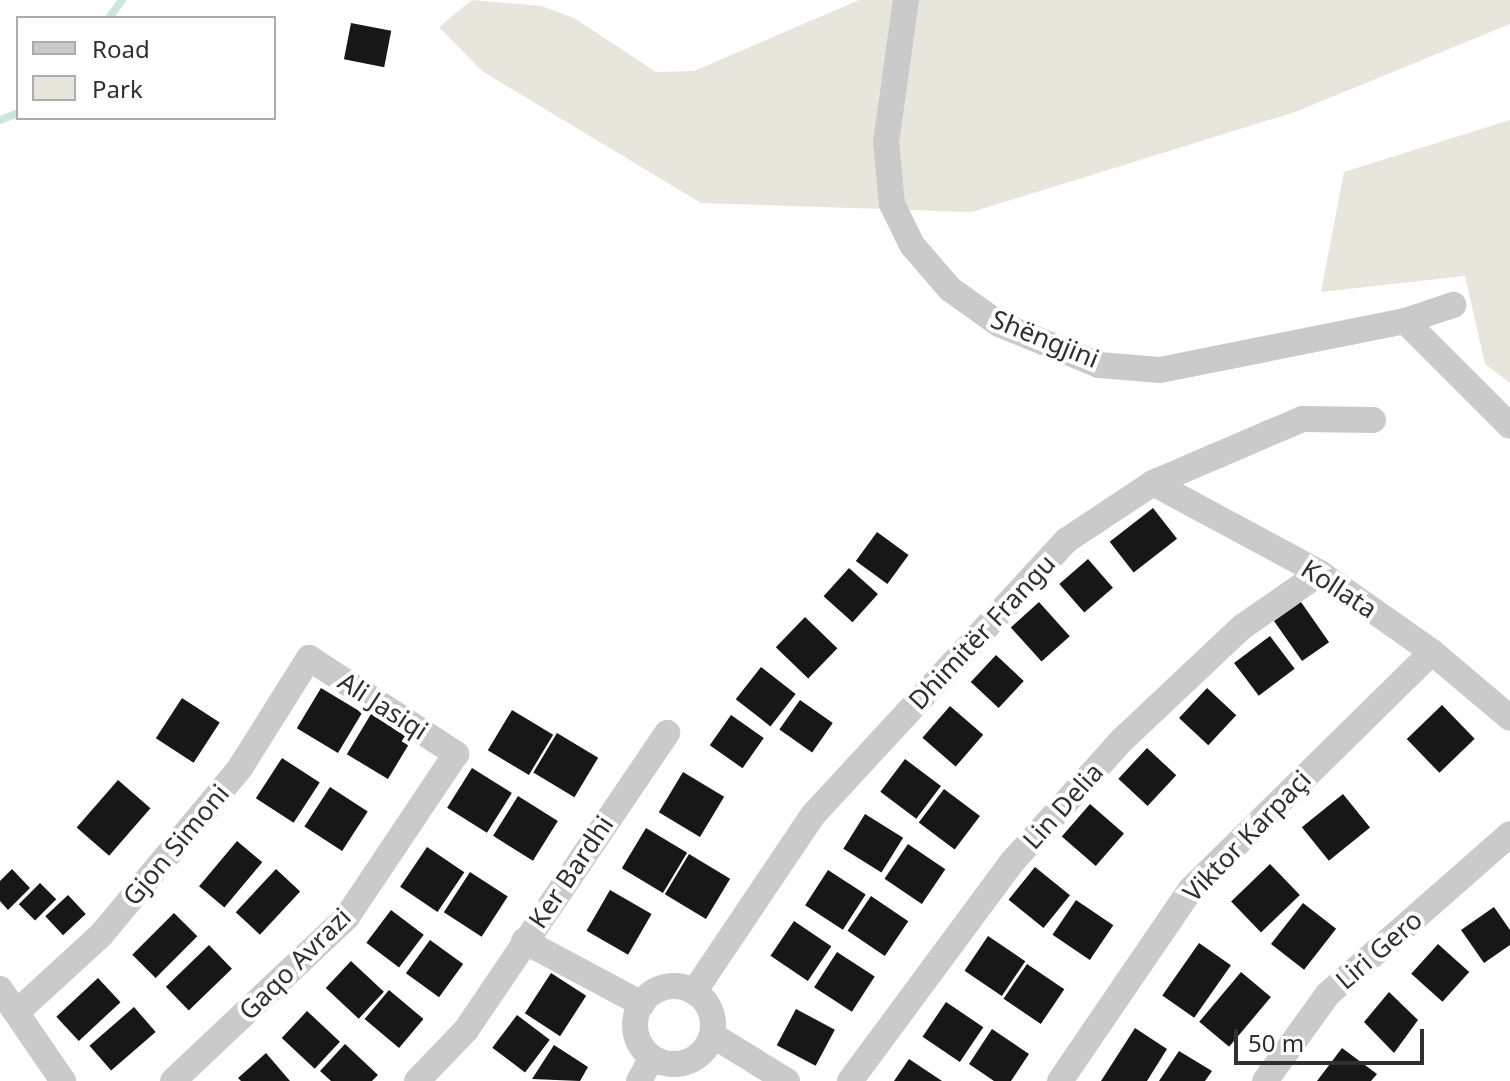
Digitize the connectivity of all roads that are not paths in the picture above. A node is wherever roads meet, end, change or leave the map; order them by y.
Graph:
1 (906, 0) edge
2 (1453, 305) dead end
3 (1405, 321) junction
4 (1373, 420) dead end
5 (1510, 426) edge
6 (1153, 483) junction
7 (1320, 573) junction
8 (1432, 652) junction
9 (309, 658) joint
10 (1510, 718) edge
11 (667, 733) dead end
12 (456, 754) joint
13 (1510, 834) edge
14 (524, 941) junction
15 (0, 989) edge
16 (694, 992) junction
17 (642, 1004) junction
18 (18, 1011) junction
19 (712, 1035) junction
20 (652, 1058) junction
21 (63, 1081) edge
22 (173, 1081) edge
23 (417, 1081) edge
24 (639, 1081) edge
25 (787, 1081) edge
26 (850, 1081) edge
27 (1060, 1081) edge
28 (1265, 1081) edge

1 - 3 street, Shëngjini
2 - 3 street, Shëngjini
3 - 5 street
4 - 6 street, Dhimitër Frangu
6 - 7 street, Kollata
6 - 16 street, Dhimitër Frangu
7 - 8 street, Kollata
7 - 26 street, Lin Delia
8 - 10 street, Kollata
8 - 27 street, Viktor Karpaçi
9 - 12 street, Ali Jasiqi
9 - 18 street, Gjon Simoni
11 - 14 street, Ker Bardhi
12 - 22 street, Gaqo Avrazi
13 - 28 street, Liri Gero
14 - 17 street, Ker Bardhi
14 - 23 street
15 - 18 street
16 - 17 street
16 - 19 street
17 - 20 street
18 - 21 street
19 - 20 street
19 - 25 street
20 - 24 street

